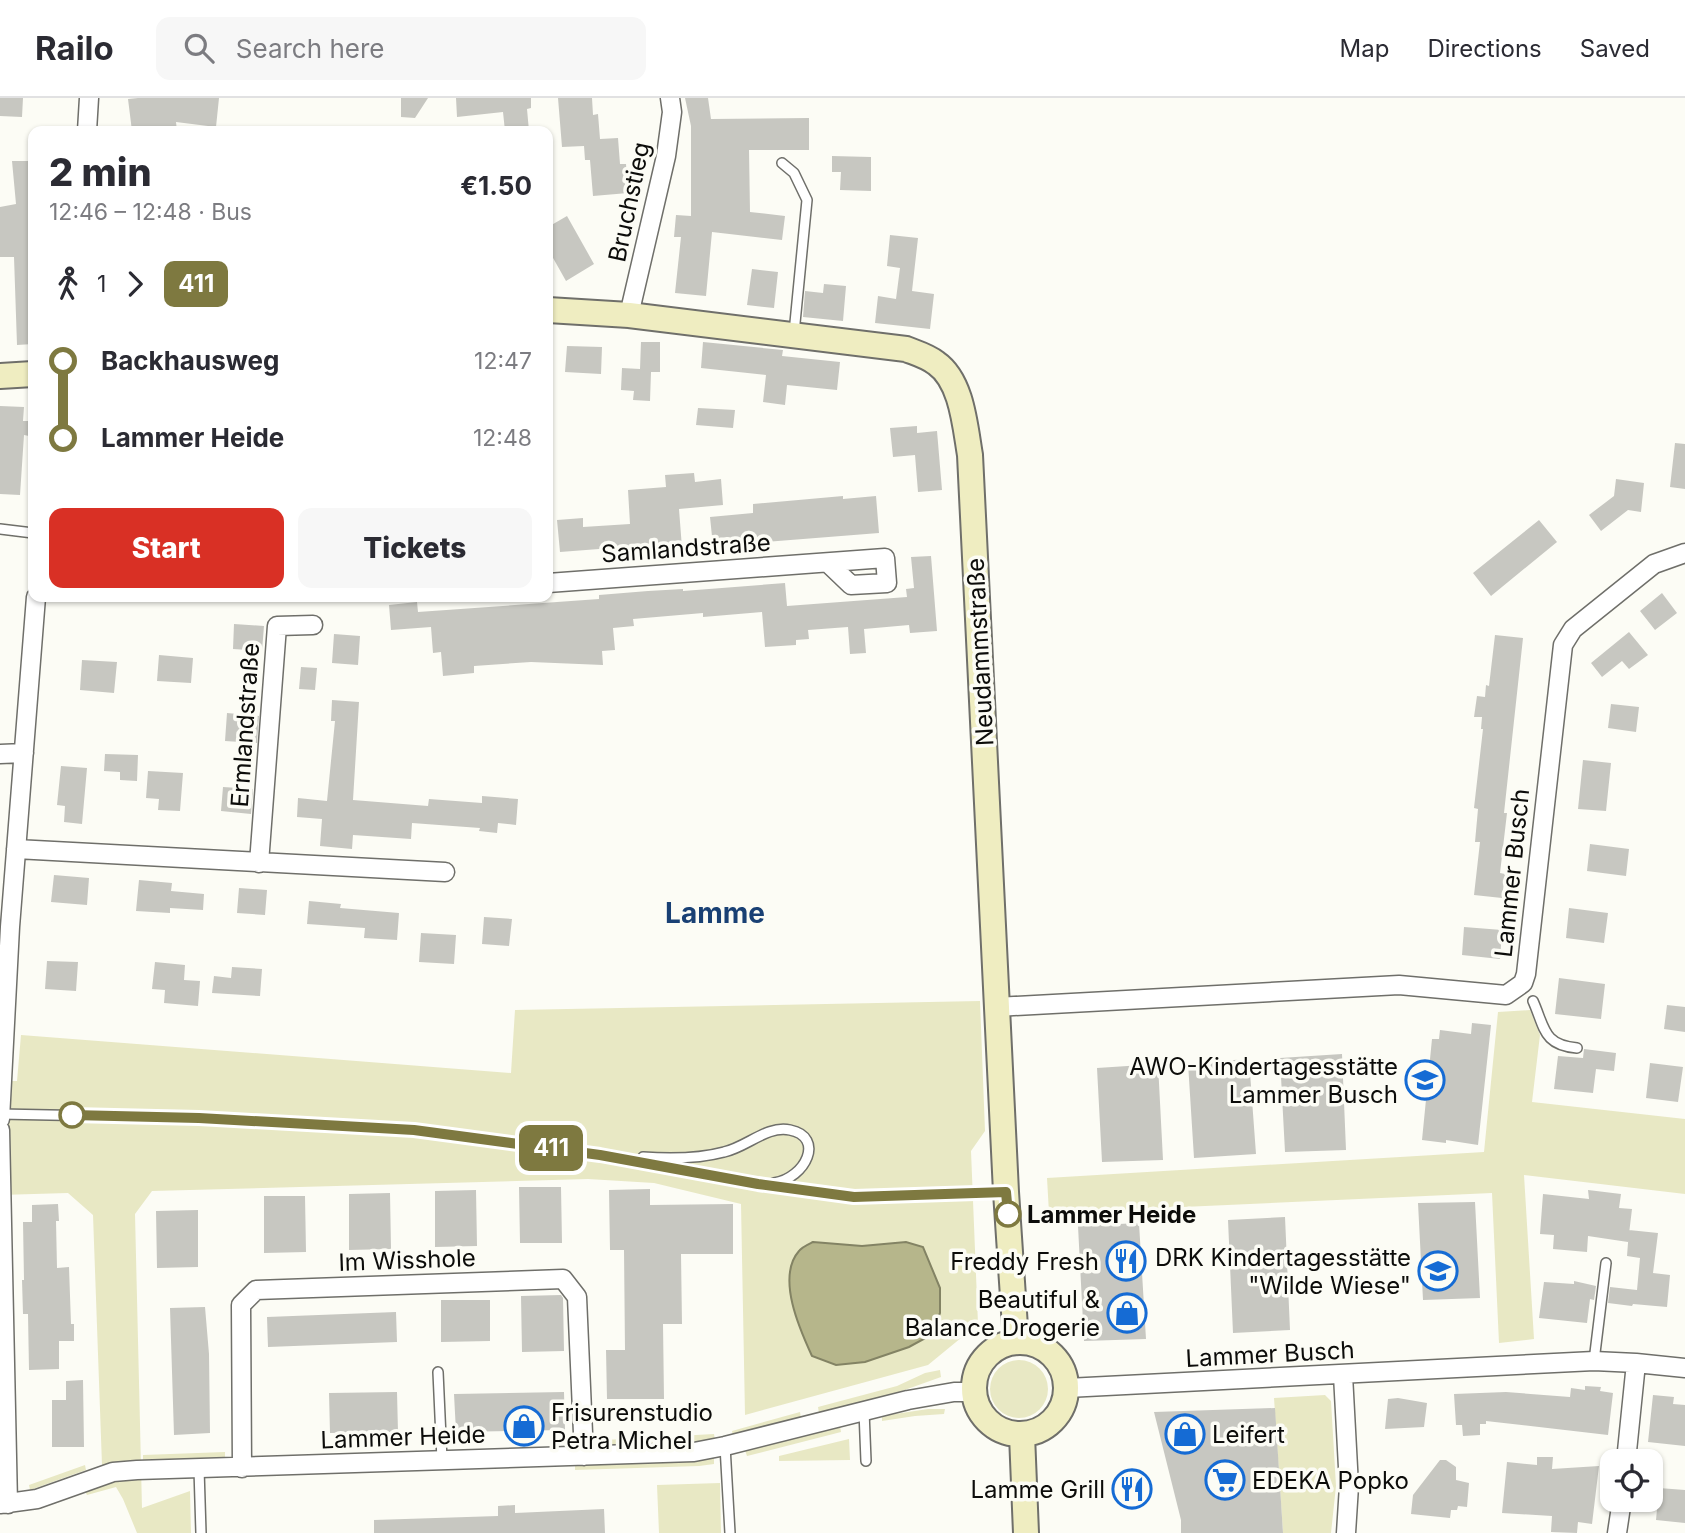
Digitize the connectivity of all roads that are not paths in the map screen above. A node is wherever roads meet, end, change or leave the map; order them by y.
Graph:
1 (89, 98) edge
2 (670, 98) edge
3 (87, 126) edge
4 (782, 163) dead end
5 (553, 310) edge
6 (629, 315) junction
7 (793, 335) junction
8 (28, 374) edge
9 (0, 376) edge
10 (0, 529) edge
11 (28, 532) edge
12 (1685, 553) edge
13 (828, 563) dead end
14 (553, 583) edge
15 (36, 602) edge
16 (313, 625) dead end
17 (24, 753) junction
18 (0, 754) edge
19 (16, 849) junction
20 (259, 863) junction
21 (445, 872) dead end
22 (5, 927) edge
23 (1533, 1001) dead end
24 (997, 1007) junction
25 (1577, 1048) dead end
26 (0, 1116) edge
27 (0, 1130) edge
28 (600, 1155) junction
29 (758, 1184) junction
30 (1006, 1192) junction
31 (1606, 1262) dead end
32 (1, 1300) edge
33 (1016, 1342) junction
34 (1594, 1361) junction
35 (1636, 1363) junction
36 (1685, 1368) edge
37 (438, 1372) dead end
38 (1342, 1375) junction
39 (1067, 1388) junction
40 (974, 1392) junction
41 (864, 1411) junction
42 (1022, 1435) junction
43 (725, 1446) junction
44 (1627, 1449) edge
45 (584, 1456) junction
46 (442, 1460) junction
47 (866, 1461) dead end
48 (242, 1468) junction
49 (199, 1469) junction
50 (4, 1504) edge
51 (1620, 1512) edge
52 (201, 1533) edge
53 (730, 1533) edge
54 (1027, 1533) edge
55 (1346, 1533) edge
56 (1617, 1533) edge

1 - 3 street
2 - 6 street, Bruchstieg
4 - 7 lane
5 - 6 main road, Neudammstraße
6 - 7 main road, Neudammstraße
7 - 24 main road, Neudammstraße
8 - 9 main road
10 - 11 lane
12 - 24 street, Lammer Busch
13 - 14 street, Samlandstraße
15 - 17 street
16 - 20 street, Ermlandstraße
17 - 18 street
17 - 19 street
19 - 20 street
19 - 22 street
20 - 21 street
22 - 26 street
23 - 25 lane
24 - 30 main road, Neudammstraße
26 - 28 lane
27 - 32 street
28 - 29 lane
28 - 29 lane
29 - 30 lane
30 - 33 main road, Neudammstraße
31 - 34 lane
32 - 50 street
33 - 39 main road
33 - 40 main road
34 - 35 street, Lammer Busch
34 - 38 street, Lammer Busch
35 - 36 street, Lammer Busch
35 - 44 street
37 - 46 lane
38 - 39 street, Lammer Busch
38 - 55 street
39 - 42 main road
40 - 41 street, Lammer Heide
40 - 42 main road
41 - 43 street, Lammer Heide
41 - 47 lane
42 - 54 main road
43 - 45 street, Lammer Heide
43 - 53 lane
45 - 46 street, Lammer Heide
45 - 48 street, Im Wisshole
46 - 48 street, Lammer Heide
48 - 49 street, Lammer Heide
49 - 50 street, Lammer Heide
49 - 52 lane
51 - 56 street

